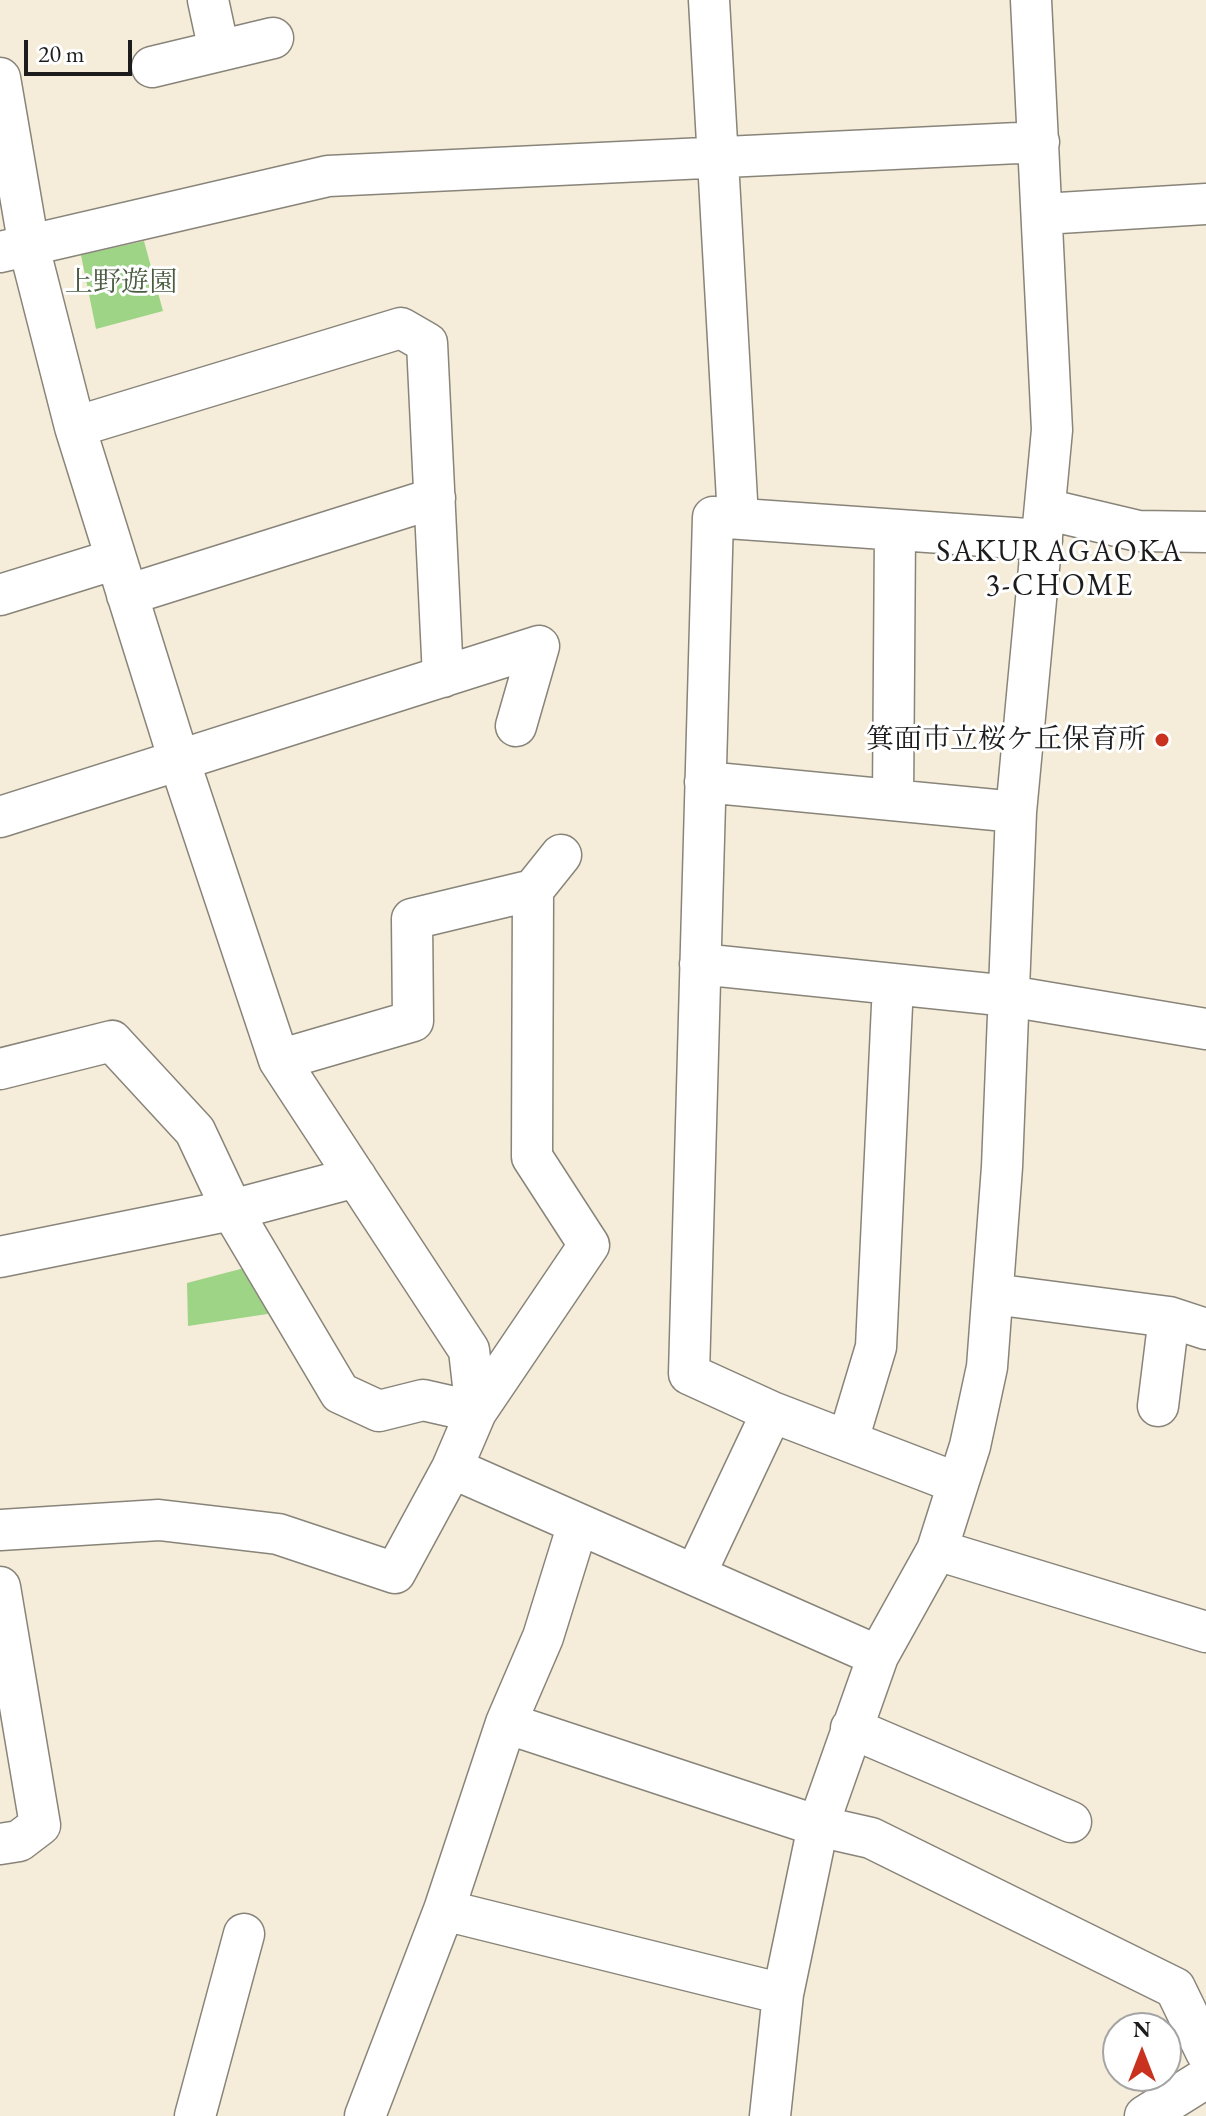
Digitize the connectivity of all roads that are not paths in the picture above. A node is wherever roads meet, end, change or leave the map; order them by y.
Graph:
1 (208, 0) edge
2 (709, 0) edge
3 (1031, 0) edge
4 (273, 38) dead end
5 (219, 51) junction
6 (152, 67) dead end
7 (0, 78) edge
8 (1039, 142) junction
9 (719, 157) junction
10 (1206, 204) edge
11 (1043, 214) junction
12 (15, 249) edge
13 (75, 427) junction
14 (435, 498) junction
15 (738, 518) junction
16 (1044, 525) junction
17 (895, 531) junction
18 (1206, 532) edge
19 (122, 577) junction
20 (0, 595) edge
21 (443, 677) junction
22 (516, 726) dead end
23 (179, 760) junction
24 (705, 782) junction
25 (893, 800) junction
26 (1016, 812) junction
27 (0, 817) edge
28 (561, 855) dead end
29 (533, 890) junction
30 (700, 964) junction
31 (893, 984) junction
32 (1009, 996) junction
33 (1206, 1029) edge
34 (279, 1060) junction
35 (0, 1069) edge
36 (356, 1177) junction
37 (232, 1210) junction
38 (0, 1257) edge
39 (993, 1294) junction
40 (1188, 1323) edge
41 (1158, 1406) dead end
42 (476, 1412) junction
43 (772, 1412) junction
44 (848, 1440) junction
45 (452, 1468) junction
46 (957, 1483) junction
47 (578, 1524) junction
48 (0, 1530) edge
49 (937, 1550) junction
50 (695, 1575) junction
51 (0, 1587) edge
52 (1206, 1632) edge
53 (878, 1656) junction
54 (506, 1723) junction
55 (851, 1728) junction
56 (1071, 1822) dead end
57 (818, 1826) junction
58 (0, 1844) edge
59 (444, 1910) junction
60 (244, 1934) dead end
61 (783, 1994) junction
62 (1206, 2052) edge
63 (1206, 2078) edge
64 (195, 2116) edge
65 (365, 2116) edge
66 (770, 2116) edge
67 (1145, 2116) edge

1 - 5 street
2 - 9 street
3 - 8 street
4 - 5 street
5 - 6 street
7 - 12 street
8 - 9 street
8 - 11 street
9 - 12 street
9 - 15 street
10 - 11 street
11 - 16 street
12 - 13 street
13 - 14 street
13 - 19 street
14 - 19 street
14 - 21 street
15 - 17 street
15 - 24 street
16 - 17 street
16 - 18 street
16 - 26 street
17 - 25 street
19 - 20 street
19 - 23 street
21 - 22 street
21 - 23 street
23 - 27 street
23 - 34 street
24 - 25 street
24 - 30 street
25 - 26 street
26 - 32 street
28 - 29 street
29 - 34 street
29 - 42 street
30 - 31 street
30 - 43 street
31 - 32 street
31 - 44 street
32 - 33 street
32 - 39 street
34 - 36 street
35 - 37 street
36 - 37 street
36 - 42 street
37 - 38 street
37 - 42 street
39 - 40 street
39 - 46 street
40 - 41 street
42 - 45 street
43 - 44 street
43 - 50 street
44 - 46 street
45 - 47 street
45 - 48 street
46 - 49 street
47 - 50 street
47 - 54 street
49 - 52 street
49 - 53 street
50 - 53 street
51 - 58 street
53 - 55 street
54 - 57 street
54 - 59 street
55 - 56 street
55 - 57 street
57 - 61 street
57 - 62 street
59 - 61 street
59 - 65 street
60 - 64 street
61 - 66 street
63 - 67 street

